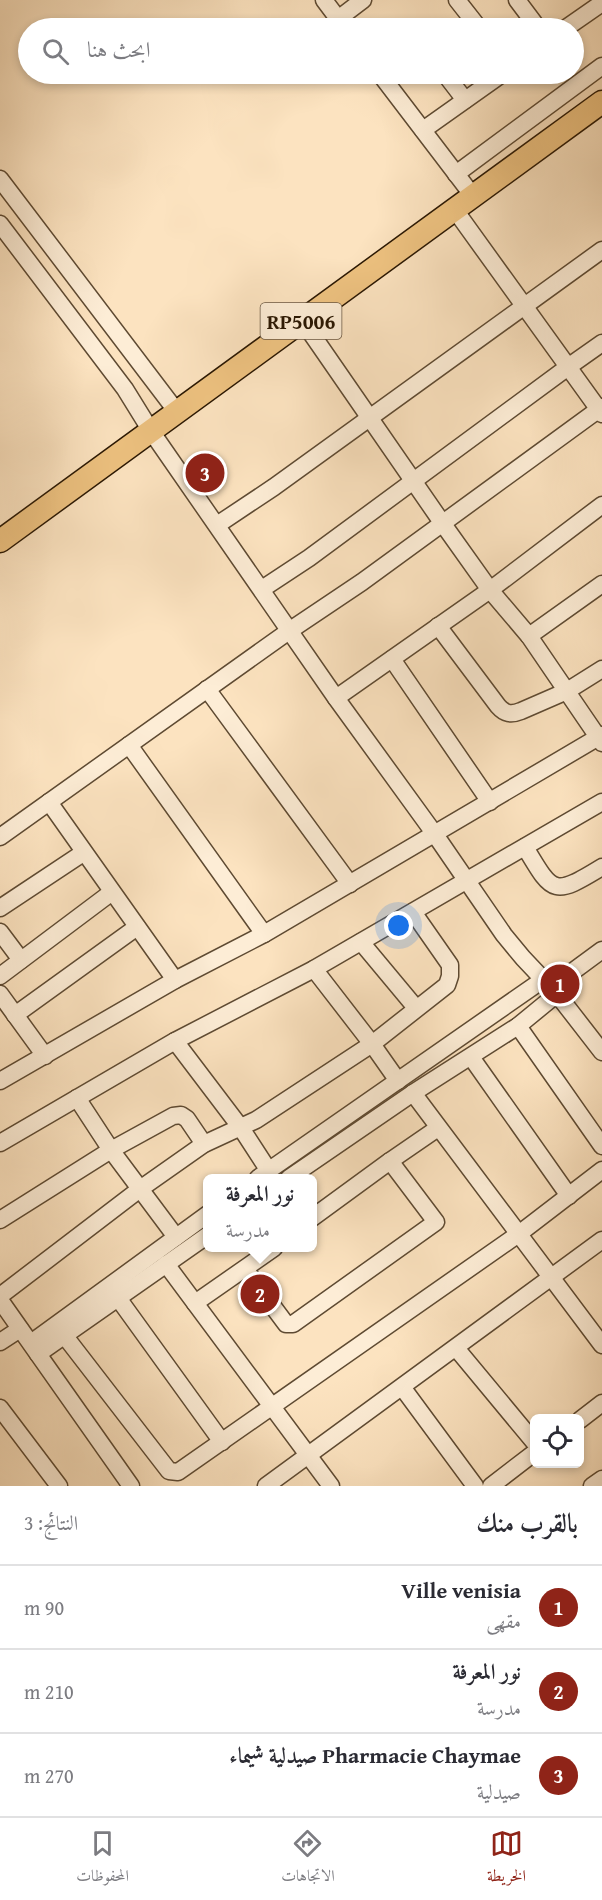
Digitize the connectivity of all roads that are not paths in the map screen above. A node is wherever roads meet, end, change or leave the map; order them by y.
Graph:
1 (324, 0) edge
2 (363, 0) edge
3 (457, 0) edge
4 (517, 0) edge
5 (597, 3) edge
6 (338, 18) edge
7 (347, 18) edge
8 (471, 18) edge
9 (530, 18) edge
10 (578, 18) edge
11 (602, 66) edge
12 (584, 79) edge
13 (388, 84) edge
14 (453, 84) edge
15 (488, 84) edge
16 (578, 84) edge
17 (465, 100) junction
18 (602, 102) edge
19 (423, 130) junction
20 (456, 174) junction
21 (0, 179) edge
22 (473, 196) junction
23 (454, 210) junction
24 (0, 224) edge
25 (602, 250) edge
26 (523, 306) junction
27 (302, 320) junction
28 (602, 343) edge
29 (568, 367) junction
30 (601, 410) edge
31 (177, 412) junction
32 (369, 418) junction
33 (151, 431) junction
34 (415, 481) junction
35 (602, 505) edge
36 (443, 524) junction
37 (217, 525) junction
38 (0, 541) edge
39 (602, 584) edge
40 (262, 589) junction
41 (490, 590) junction
42 (438, 626) junction
43 (289, 631) junction
44 (529, 636) junction
45 (392, 659) junction
46 (602, 669) edge
47 (207, 689) junction
48 (567, 691) junction
49 (336, 698) junction
50 (601, 739) edge
51 (129, 745) junction
52 (49, 802) junction
53 (490, 802) junction
54 (602, 802) edge
55 (434, 833) junction
56 (0, 837) edge
57 (525, 847) junction
58 (83, 853) junction
59 (602, 867) edge
60 (467, 880) junction
61 (350, 884) junction
62 (112, 892) junction
63 (0, 908) edge
64 (413, 912) junction
65 (137, 927) junction
66 (0, 932) edge
67 (264, 934) junction
68 (361, 942) junction
69 (602, 950) edge
70 (21, 960) junction
71 (314, 969) junction
72 (568, 975) junction
73 (0, 976) edge
74 (544, 979) junction
75 (174, 980) junction
76 (0, 994) edge
77 (557, 994) junction
78 (417, 1008) junction
79 (15, 1015) junction
80 (518, 1026) junction
81 (176, 1041) junction
82 (372, 1044) junction
83 (602, 1052) edge
84 (45, 1056) junction
85 (471, 1058) junction
86 (398, 1081) junction
87 (0, 1082) edge
88 (413, 1093) junction
89 (77, 1098) junction
90 (241, 1128) junction
91 (438, 1128) junction
92 (0, 1143) edge
93 (204, 1144) junction
94 (602, 1146) edge
95 (111, 1150) junction
96 (390, 1161) junction
97 (602, 1170) edge
98 (263, 1174) edge
99 (264, 1174) edge
100 (296, 1174) edge
101 (140, 1189) junction
102 (568, 1196) junction
103 (317, 1214) edge
104 (203, 1217) edge
105 (0, 1220) edge
106 (520, 1233) junction
107 (176, 1237) junction
108 (203, 1238) edge
109 (602, 1240) edge
110 (268, 1252) edge
111 (166, 1264) junction
112 (245, 1269) junction
113 (552, 1277) junction
114 (0, 1298) edge
115 (118, 1298) junction
116 (195, 1304) junction
117 (20, 1329) junction
118 (64, 1335) junction
119 (0, 1342) edge
120 (602, 1345) edge
121 (456, 1348) junction
122 (34, 1349) junction
123 (402, 1387) junction
124 (602, 1403) edge
125 (0, 1408) edge
126 (272, 1408) junction
127 (584, 1416) edge
128 (530, 1437) edge
129 (222, 1442) junction
130 (308, 1456) junction
131 (530, 1456) edge
132 (602, 1479) edge
133 (59, 1486) edge
134 (131, 1486) edge
135 (266, 1486) edge
136 (331, 1486) edge
137 (475, 1486) edge
138 (490, 1486) edge
139 (592, 1486) edge

1 - 6 street
2 - 7 street
3 - 8 street
4 - 9 street
5 - 10 street
11 - 12 street
13 - 19 street
14 - 17 street
15 - 17 street
16 - 20 street
17 - 19 street
18 - 22 main road, RP5006
19 - 20 street
20 - 22 street
21 - 31 street
22 - 23 main road, RP5006
23 - 26 street
23 - 27 main road, RP5006
24 - 33 street
25 - 26 street
26 - 29 street
26 - 32 street
27 - 31 main road, RP5006
27 - 32 street
28 - 29 street
29 - 30 street
29 - 34 street
30 - 36 street
31 - 33 main road, RP5006
32 - 34 street
32 - 37 street
33 - 37 street
33 - 38 main road, RP5006
34 - 36 street
34 - 40 street
35 - 41 street
36 - 41 street
36 - 43 street
37 - 40 street
39 - 44 street
40 - 43 street
41 - 42 street
41 - 44 street
42 - 45 street
42 - 48 street
43 - 47 street
43 - 49 street
44 - 48 street
45 - 49 street
45 - 53 street
46 - 48 street
47 - 51 street
47 - 61 street
48 - 50 street
49 - 55 street
50 - 53 street
51 - 52 street
51 - 67 street
52 - 56 street
52 - 58 street
53 - 55 street
54 - 57 street
55 - 60 street
55 - 61 street
57 - 59 street
57 - 60 street
58 - 62 street
58 - 63 street
60 - 64 street
60 - 74 street
61 - 67 street
62 - 65 street
62 - 70 street
64 - 68 street
64 - 78 street
65 - 75 street
65 - 79 street
66 - 70 street
67 - 75 street
68 - 71 street
68 - 78 street
69 - 72 street
70 - 73 street
71 - 81 street
71 - 82 street
72 - 74 street
72 - 77 street
74 - 77 street
74 - 86 street
75 - 84 street
76 - 79 street
77 - 80 street
77 - 83 street
78 - 82 street
79 - 84 street
80 - 85 street
80 - 94 street
81 - 89 street
81 - 90 street
82 - 86 street
82 - 90 street
84 - 87 street
85 - 88 street
85 - 102 street
86 - 99 street
88 - 91 street
88 - 100 street
89 - 92 street
89 - 95 street
90 - 93 street
90 - 98 street
91 - 96 street
91 - 106 street
93 - 95 street
93 - 101 street
95 - 101 street
95 - 105 street
96 - 103 street
96 - 112 street
97 - 102 street
101 - 107 street
101 - 114 street
102 - 106 street
104 - 107 street
106 - 113 street
106 - 126 street
107 - 122 street
108 - 111 street
109 - 113 street
110 - 112 street
111 - 115 street
111 - 116 street
112 - 116 street
113 - 120 street
113 - 121 street
114 - 117 street
115 - 118 street
115 - 129 street
116 - 126 street
117 - 119 street
117 - 122 street
118 - 122 street
118 - 129 street
121 - 123 street
121 - 128 street
122 - 134 street
123 - 130 street
123 - 137 street
124 - 127 street
125 - 133 street
126 - 129 street
126 - 130 street
130 - 135 street
130 - 136 street
131 - 138 street
132 - 139 street

